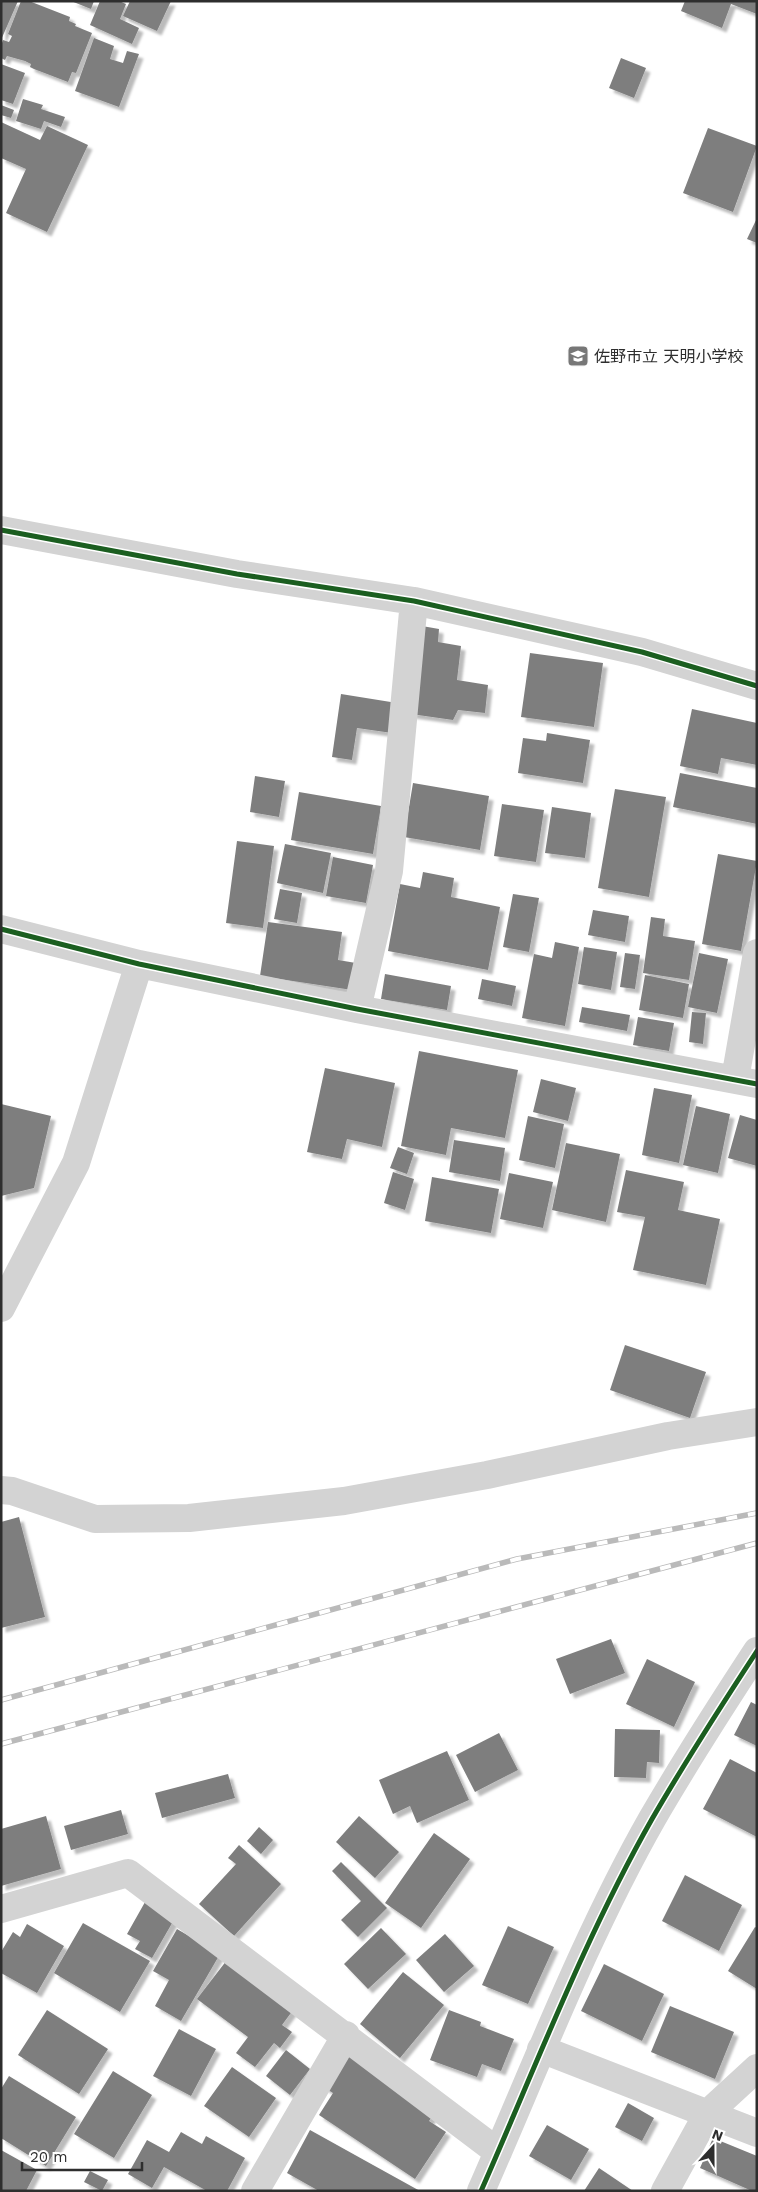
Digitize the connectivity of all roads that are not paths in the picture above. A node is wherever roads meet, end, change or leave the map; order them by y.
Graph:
1 (1, 530) edge
2 (414, 601) junction
3 (757, 686) edge
4 (1, 929) edge
5 (757, 953) edge
6 (139, 964) junction
7 (357, 1009) junction
8 (746, 1081) edge
9 (1, 1308) edge
10 (757, 1422) edge
11 (1, 1490) edge
12 (757, 1651) edge
13 (1, 1909) edge
14 (346, 2035) junction
15 (541, 2049) junction
16 (757, 2068) edge
17 (708, 2113) junction
18 (757, 2133) edge
19 (498, 2152) junction
20 (256, 2191) edge
21 (481, 2191) edge
22 (665, 2191) edge

1 - 2 street
2 - 3 street
2 - 7 street
4 - 6 street
5 - 8 street
6 - 7 street
6 - 9 street
7 - 8 street
10 - 11 street
12 - 15 street
13 - 14 street
14 - 19 street
14 - 20 street
15 - 17 street
15 - 19 street
16 - 17 street
17 - 18 street
17 - 22 street
19 - 21 street

